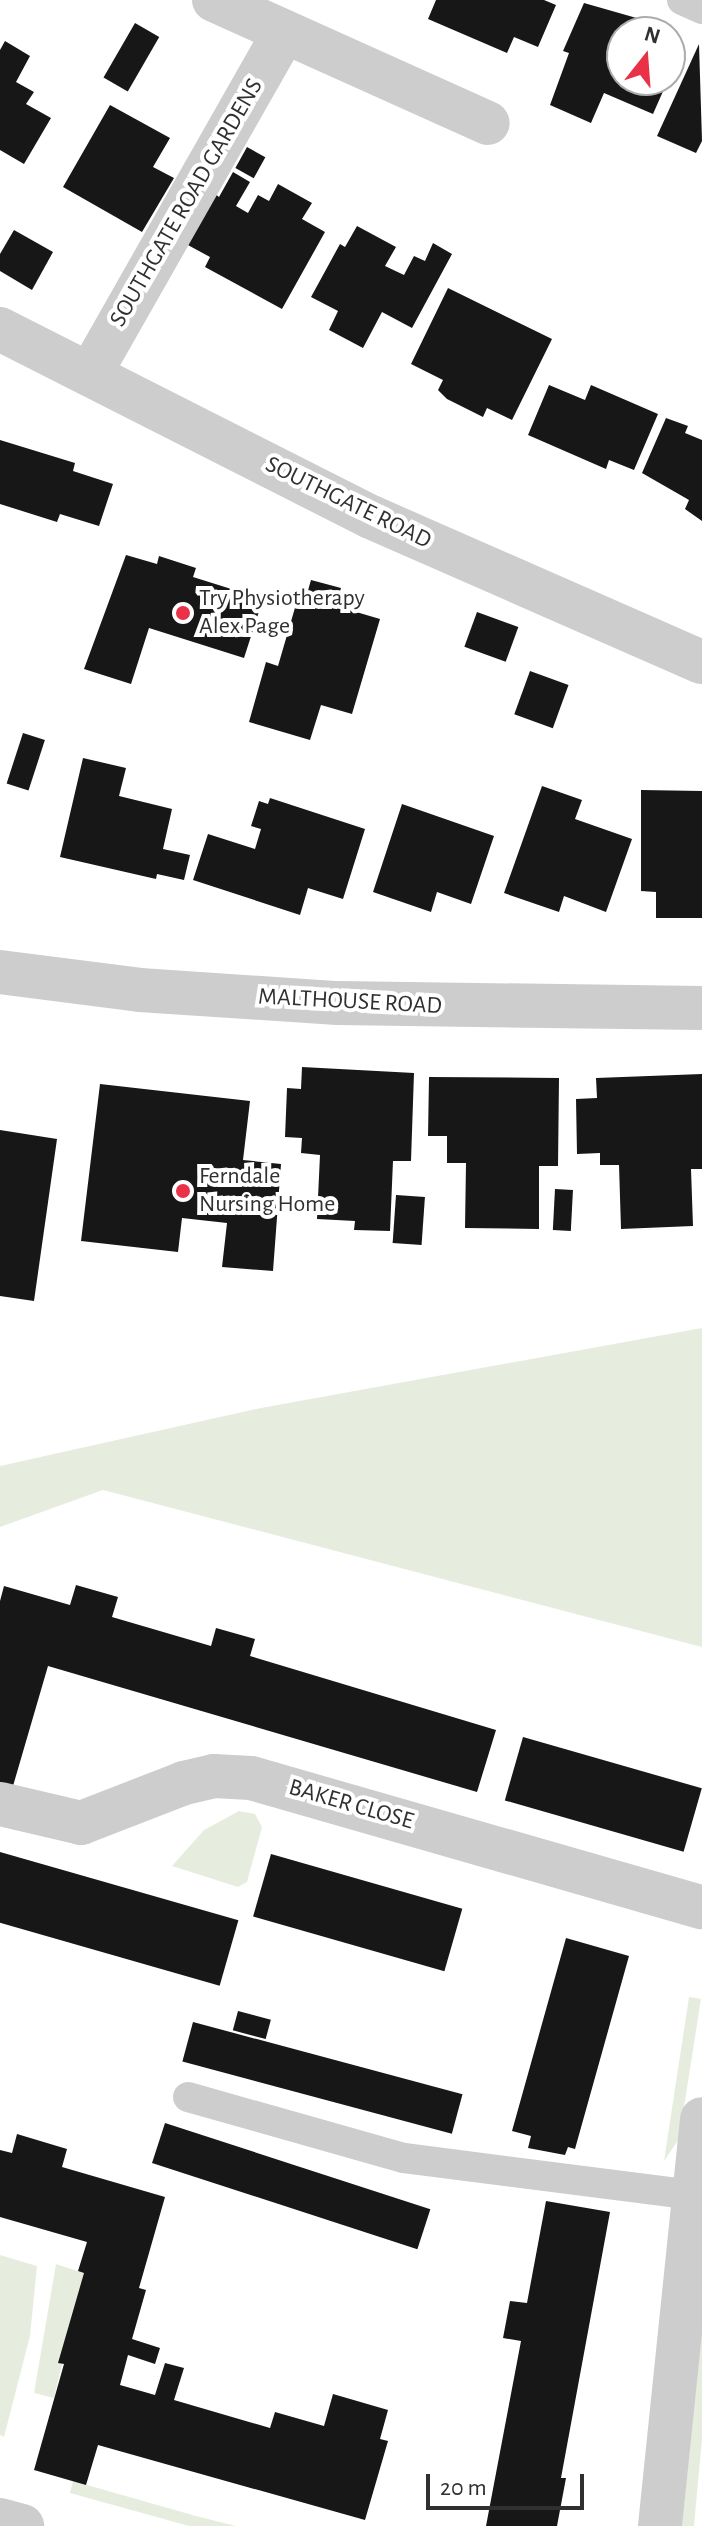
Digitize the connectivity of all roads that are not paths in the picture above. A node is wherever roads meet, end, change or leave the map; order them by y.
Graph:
1 (214, 0) edge
2 (682, 0) edge
3 (702, 9) edge
4 (284, 32) junction
5 (488, 123) dead end
6 (0, 329) edge
7 (90, 374) junction
8 (702, 662) edge
9 (0, 972) edge
10 (702, 1008) edge
11 (0, 1804) edge
12 (702, 1907) edge
13 (188, 2097) dead end
14 (702, 2119) edge
15 (691, 2195) junction
16 (0, 2520) edge
17 (22, 2526) edge
18 (660, 2526) edge

1 - 4 street
2 - 3 lane
4 - 5 street
4 - 7 street, SOUTHGATE ROAD GARDENS
6 - 7 street, SOUTHGATE ROAD
7 - 8 street, SOUTHGATE ROAD
9 - 10 street, MALTHOUSE ROAD
11 - 12 street, BAKER CLOSE
13 - 15 lane
14 - 15 street
15 - 18 street
16 - 17 street

